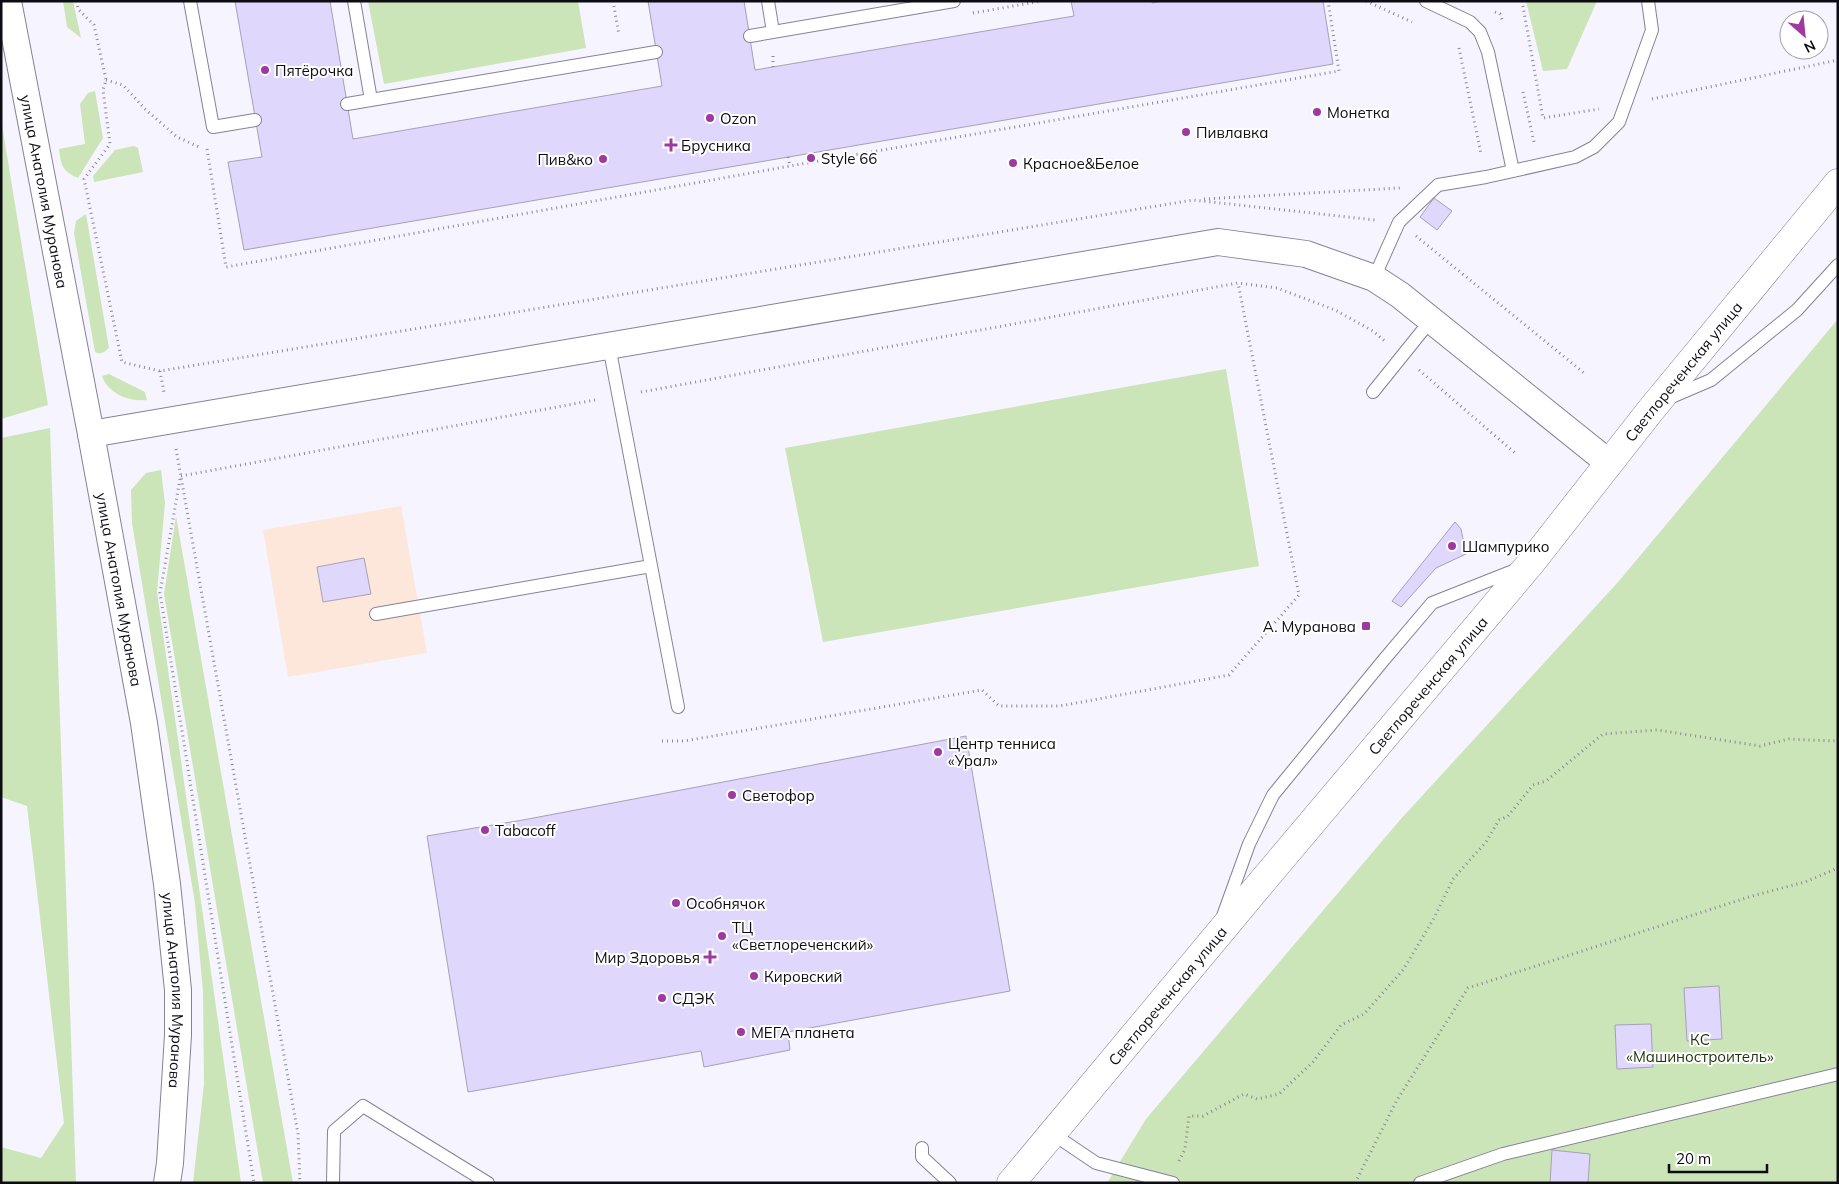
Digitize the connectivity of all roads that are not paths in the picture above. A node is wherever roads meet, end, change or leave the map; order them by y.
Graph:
1 (8, 1) edge
2 (190, 1) edge
3 (354, 1) edge
4 (768, 1) edge
5 (954, 1) edge
6 (1426, 1) edge
7 (1648, 1) edge
8 (773, 32) junction
9 (750, 36) dead end
10 (656, 52) dead end
11 (371, 100) junction
12 (347, 104) dead end
13 (255, 120) dead end
14 (1512, 171) junction
15 (1838, 183) edge
16 (1838, 265) edge
17 (1374, 278) junction
18 (1431, 320) junction
19 (609, 346) junction
20 (1373, 392) dead end
21 (1658, 403) junction
22 (92, 434) junction
23 (1609, 463) junction
24 (1530, 564) junction
25 (650, 566) junction
26 (376, 614) dead end
27 (678, 707) dead end
28 (1214, 939) junction
29 (1838, 1074) edge
30 (1053, 1134) junction
31 (922, 1148) dead end
32 (1170, 1182) edge
33 (167, 1183) edge
34 (332, 1183) edge
35 (488, 1183) edge
36 (950, 1183) edge
37 (1011, 1183) edge
38 (1420, 1183) edge

1 - 22 street, улица Анатолия Муранова
2 - 13 lane
3 - 11 lane
4 - 8 lane
5 - 8 lane
6 - 14 lane
7 - 14 lane
8 - 9 lane
10 - 11 lane
11 - 12 lane
14 - 17 lane
15 - 21 main road, Светлореченская улица
16 - 21 lane
17 - 18 street
17 - 19 street
18 - 20 lane
18 - 23 street
19 - 22 street
19 - 25 lane
21 - 23 main road, Светлореченская улица
22 - 33 street, улица Анатолия Муранова
23 - 24 main road, Светлореченская улица
24 - 28 main road, Светлореченская улица
24 - 28 lane
25 - 26 lane
25 - 27 lane
28 - 30 main road, Светлореченская улица
29 - 38 lane
30 - 32 lane
30 - 37 main road, Светлореченская улица
31 - 36 lane
34 - 35 lane

